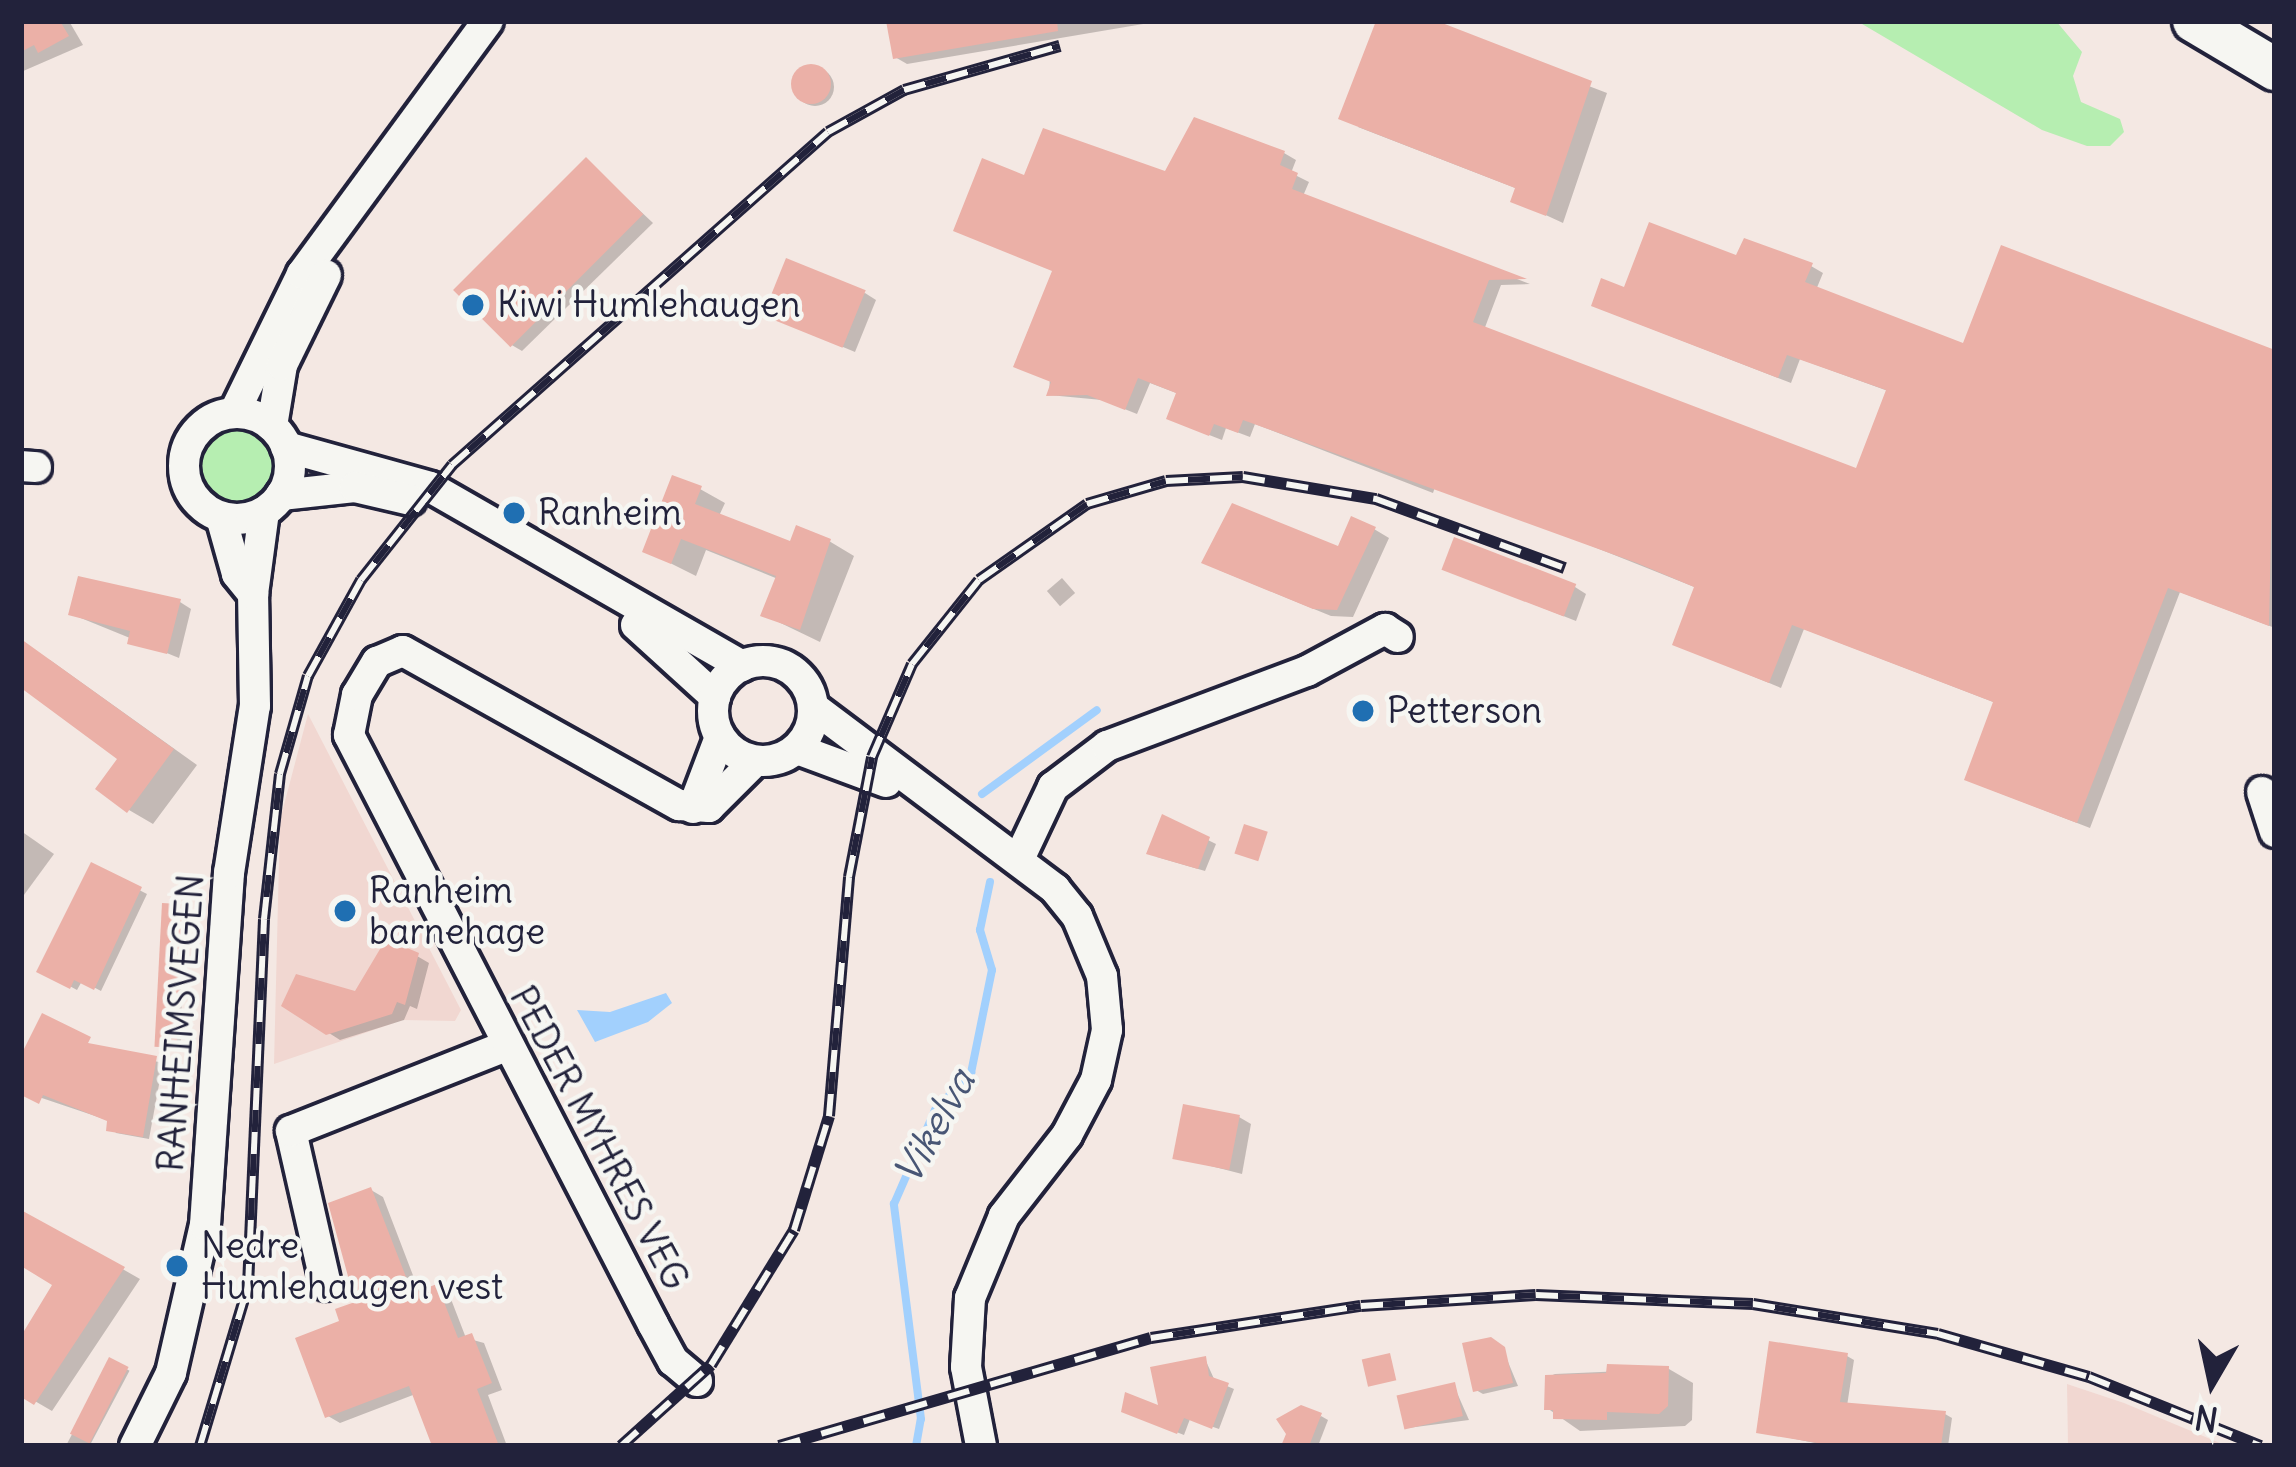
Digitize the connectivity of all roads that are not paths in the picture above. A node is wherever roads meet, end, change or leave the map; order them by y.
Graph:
1 (488, 21) edge
2 (2194, 21) edge
3 (2275, 69) edge
4 (364, 195) junction
5 (234, 413) junction
6 (279, 437) junction
7 (273, 504) junction
8 (221, 517) junction
9 (253, 594) junction
10 (1398, 637) dead end
11 (742, 666) junction
12 (715, 697) junction
13 (813, 707) junction
14 (720, 737) junction
15 (797, 748) junction
16 (755, 760) junction
17 (2262, 792) dead end
18 (693, 808) junction
19 (941, 809) junction
20 (2275, 832) edge
21 (1015, 856) junction
22 (506, 1046) junction
23 (326, 1286) dead end
24 (697, 1381) dead end
25 (981, 1443) edge
26 (135, 1446) edge

1 - 4 street
2 - 3 highway
4 - 5 street
4 - 6 street
5 - 6 street
5 - 8 street
6 - 7 street
6 - 11 street
7 - 8 street
7 - 9 street, RANHEIMSVEGEN
7 - 12 street
8 - 9 street, RANHEIMSVEGEN
9 - 26 street, RANHEIMSVEGEN
10 - 21 street
11 - 12 street
11 - 13 street
12 - 14 street
13 - 15 street
13 - 19 street
14 - 16 street
14 - 18 street
15 - 16 street
15 - 19 street
16 - 18 street
17 - 20 street
18 - 22 street, PEDER MYHRES VEG
19 - 21 street
21 - 25 street
22 - 23 street
22 - 24 street, PEDER MYHRES VEG

